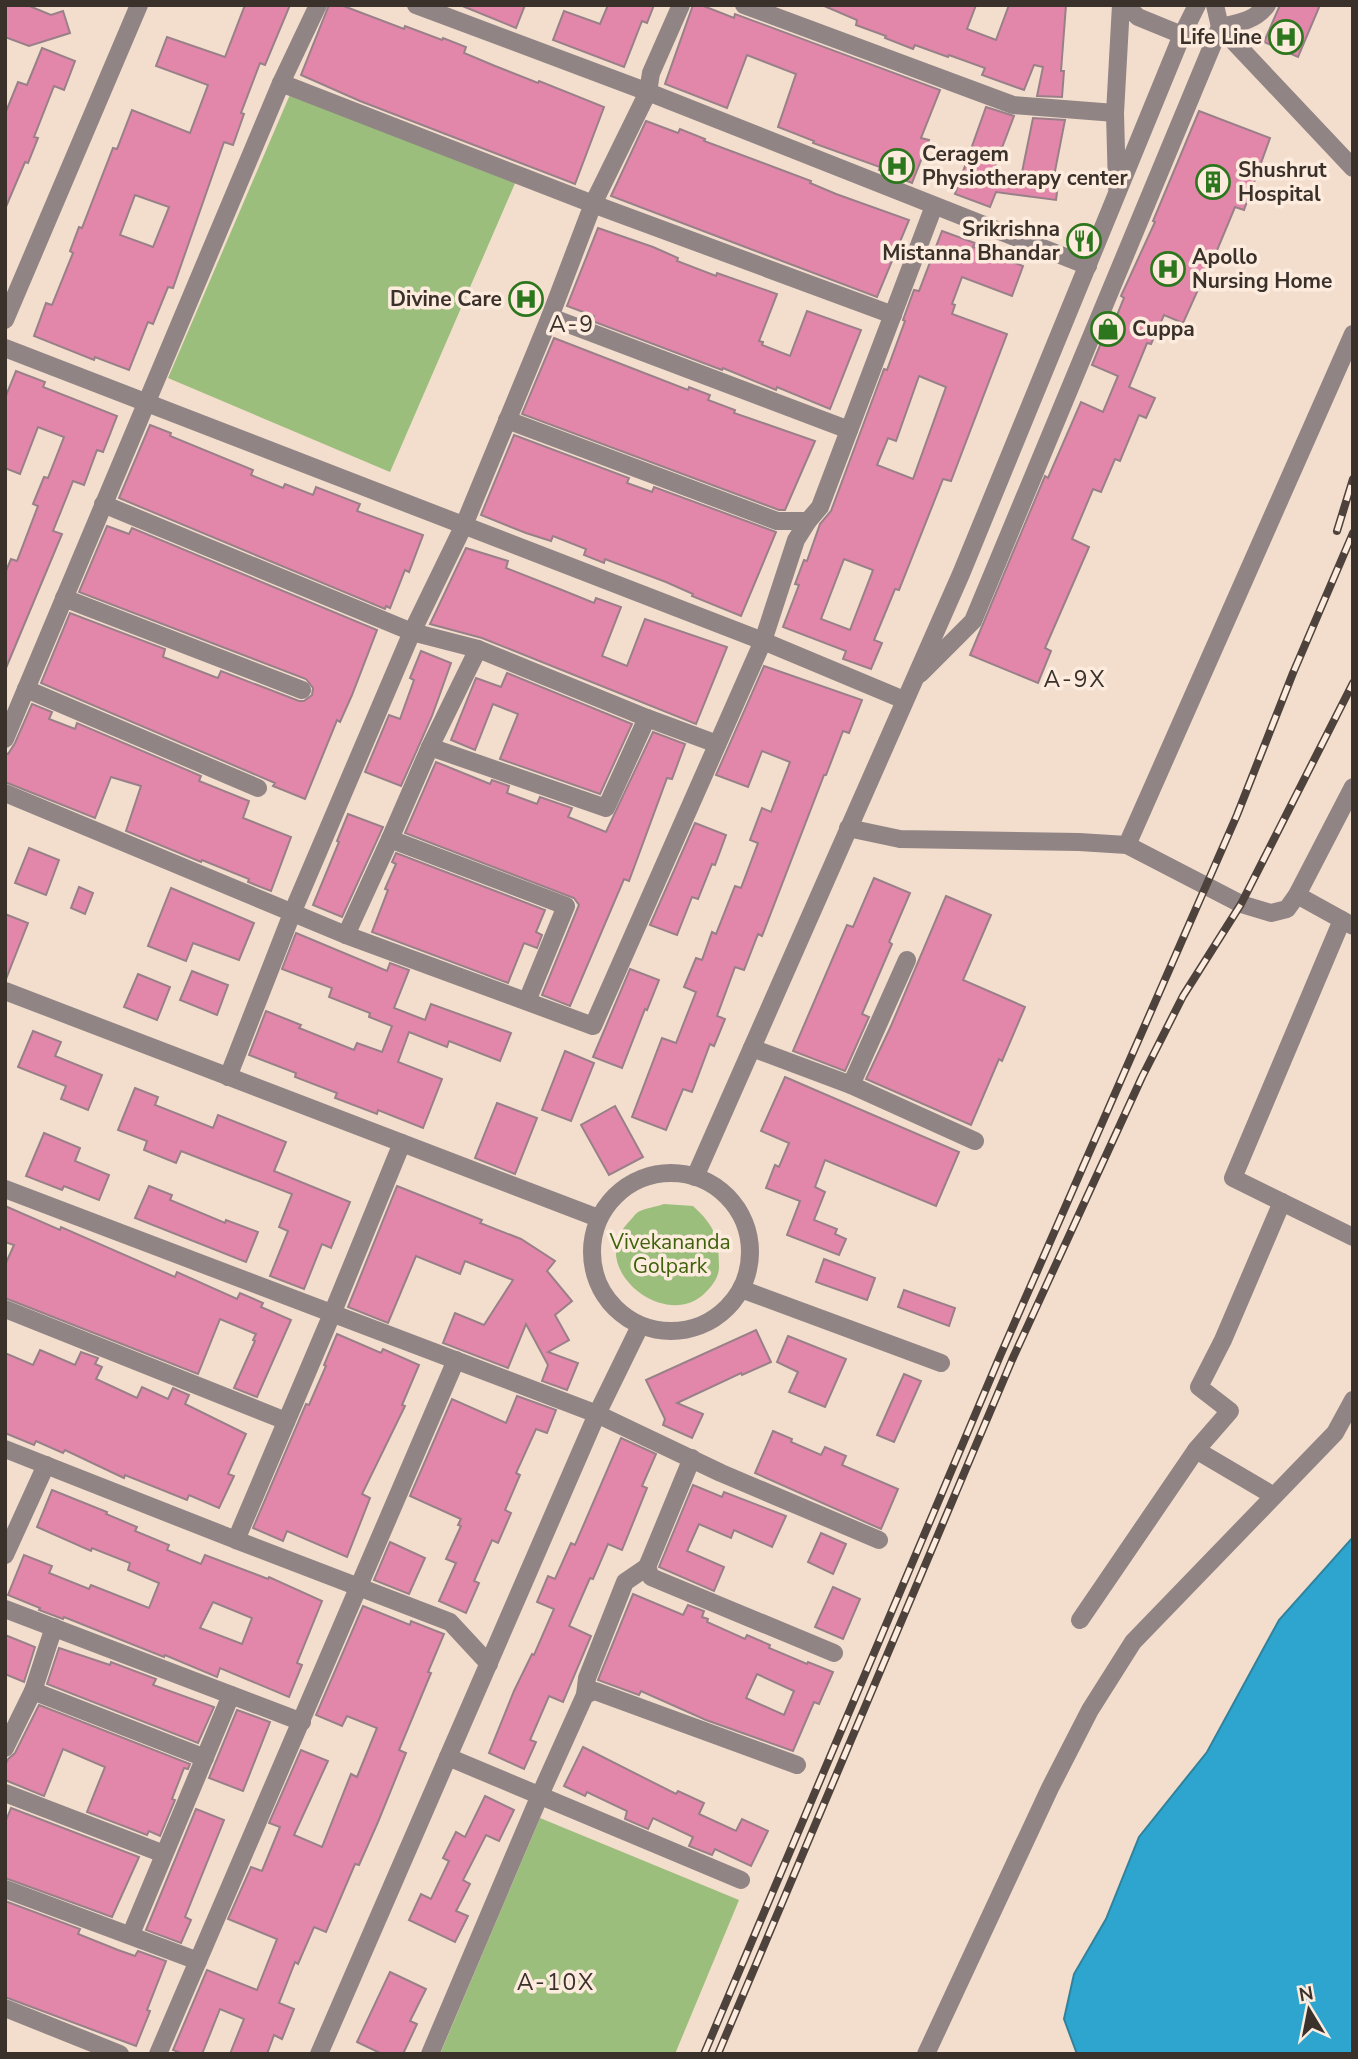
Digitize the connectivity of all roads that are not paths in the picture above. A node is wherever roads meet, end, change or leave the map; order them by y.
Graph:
1 (318, 5) edge
2 (416, 5) edge
3 (681, 5) edge
4 (744, 5) edge
5 (1123, 5) edge
6 (1197, 5) edge
7 (1215, 5) edge
8 (1267, 5) edge
9 (132, 7) edge
10 (1220, 27) junction
11 (1182, 35) junction
12 (281, 83) junction
13 (648, 92) junction
14 (1115, 113) junction
15 (1353, 169) edge
16 (1117, 195) junction
17 (593, 204) junction
18 (934, 206) junction
19 (1088, 266) junction
20 (893, 315) junction
21 (550, 317) junction
22 (5, 320) edge
23 (1353, 334) edge
24 (5, 348) edge
25 (146, 402) junction
26 (507, 420) junction
27 (849, 430) junction
28 (103, 505) junction
29 (808, 522) junction
30 (464, 525) junction
31 (64, 598) junction
32 (412, 632) junction
33 (763, 640) junction
34 (478, 649) junction
35 (912, 681) junction
36 (26, 689) junction
37 (302, 690) dead end
38 (904, 700) junction
39 (647, 718) junction
40 (5, 739) edge
41 (717, 744) junction
42 (430, 747) junction
43 (1353, 787) edge
44 (258, 788) dead end
45 (5, 793) edge
46 (848, 828) junction
47 (390, 839) junction
48 (1127, 845) junction
49 (1297, 895) junction
50 (293, 911) junction
51 (1347, 923) edge
52 (346, 934) junction
53 (906, 960) dead end
54 (5, 991) edge
55 (527, 1000) junction
56 (752, 1048) junction
57 (228, 1077) junction
58 (851, 1086) junction
59 (975, 1142) dead end
60 (402, 1143) junction
61 (695, 1177) junction
62 (5, 1189) edge
63 (1282, 1202) junction
64 (598, 1218) junction
65 (1353, 1237) edge
66 (741, 1289) junction
67 (5, 1310) edge
68 (332, 1314) junction
69 (640, 1326) junction
70 (456, 1360) junction
71 (941, 1363) dead end
72 (1353, 1400) edge
73 (597, 1415) junction
74 (286, 1421) junction
75 (5, 1450) edge
76 (1196, 1450) junction
77 (692, 1458) junction
78 (46, 1465) junction
79 (1274, 1496) junction
80 (236, 1540) junction
81 (879, 1540) dead end
82 (5, 1555) edge
83 (647, 1567) junction
84 (359, 1587) junction
85 (5, 1609) edge
86 (1080, 1620) dead end
87 (54, 1628) junction
88 (834, 1653) dead end
89 (489, 1664) junction
90 (33, 1691) junction
91 (231, 1695) junction
92 (585, 1695) junction
93 (302, 1722) junction
94 (5, 1748) edge
95 (448, 1757) junction
96 (205, 1758) junction
97 (797, 1765) dead end
98 (5, 1793) edge
99 (540, 1795) junction
100 (164, 1854) junction
101 (741, 1880) dead end
102 (5, 1889) edge
103 (131, 1934) junction
104 (198, 1961) junction
105 (5, 2007) edge
106 (120, 2054) edge
107 (158, 2054) edge
108 (319, 2054) edge
109 (430, 2054) edge
110 (926, 2054) edge

1 - 12 street
2 - 13 street
3 - 13 street
4 - 14 street
5 - 11 street
5 - 14 street
6 - 11 street
7 - 10 street
8 - 10 street
9 - 22 street
10 - 15 street
10 - 35 street
11 - 16 street
12 - 17 street
12 - 25 street
13 - 17 street
13 - 18 street
14 - 16 street
16 - 19 street
17 - 20 street
17 - 21 street
18 - 19 street
18 - 20 street
19 - 35 street
20 - 27 street
21 - 26 street
21 - 27 street
23 - 48 street
24 - 25 street
25 - 28 street
25 - 30 street
26 - 29 street
26 - 30 street
27 - 29 street
28 - 31 street
28 - 32 street
29 - 33 street
30 - 32 street
30 - 33 street
31 - 36 street
31 - 37 street
32 - 34 street
32 - 50 street
33 - 38 street
33 - 41 street
34 - 39 street
34 - 42 street
35 - 38 street
36 - 40 street
36 - 44 street
38 - 46 street
39 - 41 street
39 - 42 street
41 - 55 street
42 - 47 street
43 - 49 street
45 - 50 street
46 - 48 street
46 - 56 street
47 - 52 street
47 - 55 street
48 - 49 street
49 - 51 street
50 - 52 street
50 - 57 street
51 - 63 street
52 - 55 street
53 - 58 street
54 - 57 street
56 - 58 street
56 - 61 street
57 - 60 street
58 - 59 street
60 - 64 street
60 - 68 street
61 - 64 street
61 - 66 street
62 - 68 street
63 - 65 street
63 - 76 street
64 - 69 street
66 - 69 street
66 - 71 street
67 - 74 street
68 - 70 street
68 - 74 street
69 - 73 street
70 - 73 street
70 - 84 street
72 - 79 street
73 - 77 street
73 - 89 street
74 - 80 street
75 - 78 street
76 - 79 street
76 - 86 street
77 - 81 street
77 - 83 street
78 - 80 street
78 - 82 street
79 - 110 street
80 - 84 street
83 - 88 street
83 - 92 street
84 - 89 street
84 - 93 street
85 - 87 street
87 - 90 street
87 - 91 street
89 - 95 street
90 - 94 street
90 - 96 street
91 - 93 street
91 - 96 street
92 - 97 street
92 - 99 street
93 - 104 street
95 - 99 street
95 - 108 street
96 - 100 street
98 - 100 street
99 - 101 street
99 - 109 street
100 - 103 street
102 - 103 street
103 - 104 street
104 - 107 street
105 - 106 street

